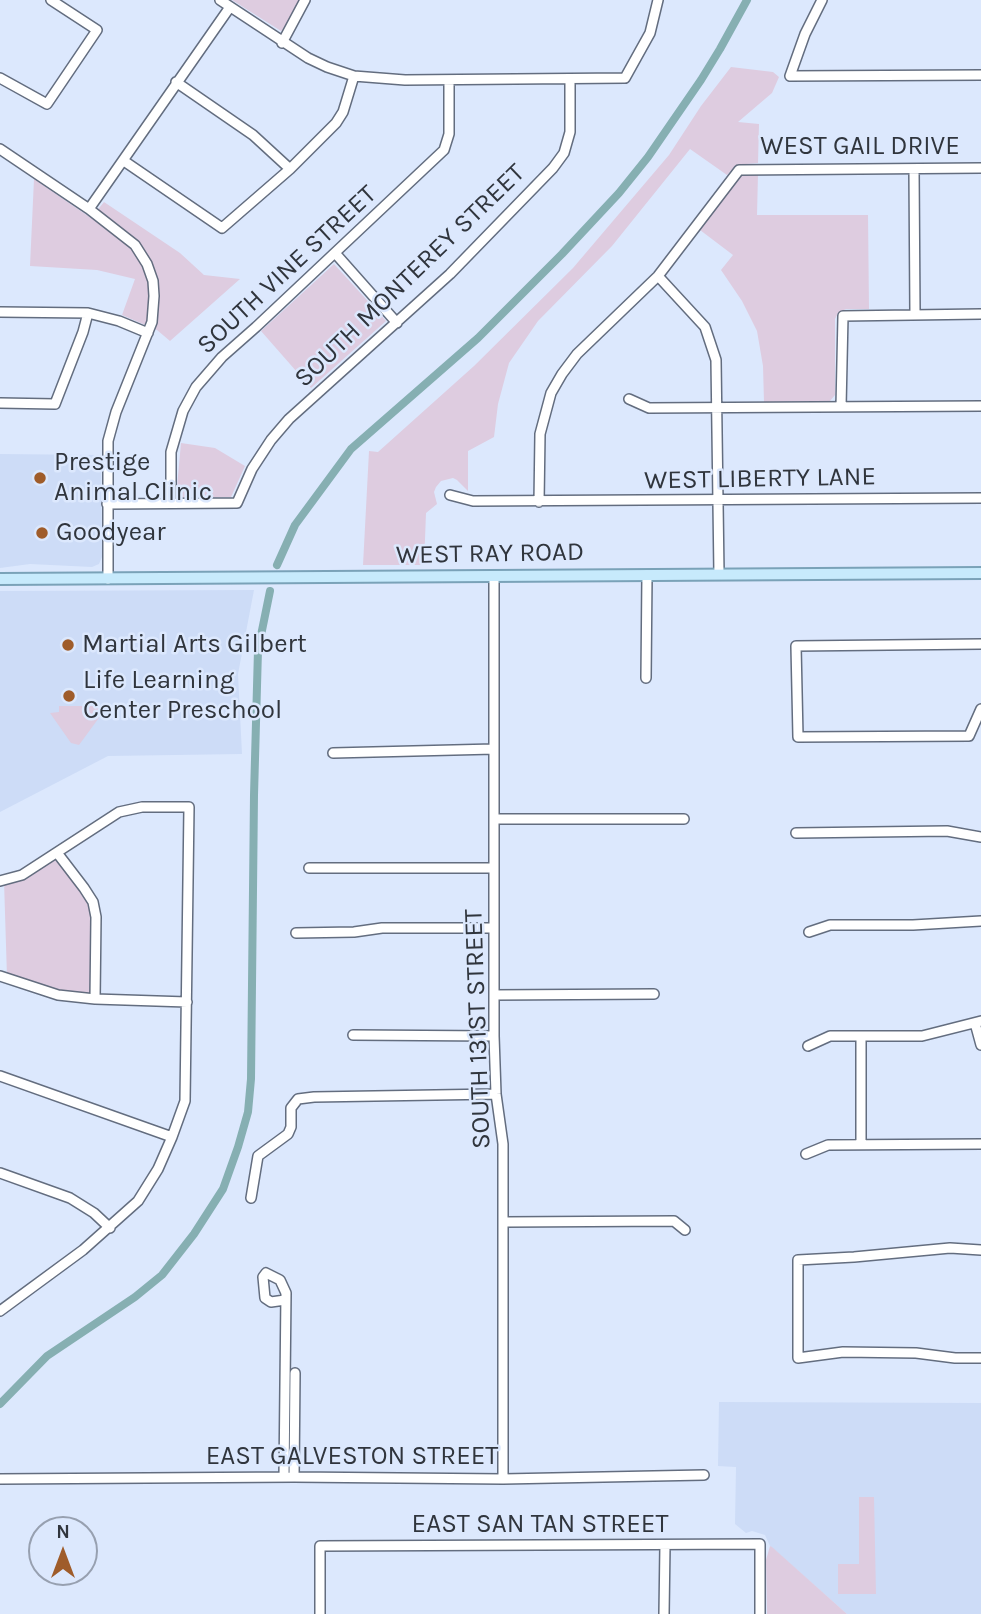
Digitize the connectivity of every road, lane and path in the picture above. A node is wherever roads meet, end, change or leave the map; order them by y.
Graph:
1 (51, 0) edge
2 (220, 0) edge
3 (305, 0) edge
4 (658, 0) edge
5 (821, 0) edge
6 (230, 7) junction
7 (282, 43) junction
8 (981, 75) edge
9 (354, 76) junction
10 (0, 78) edge
11 (570, 79) junction
12 (449, 80) junction
13 (176, 82) junction
14 (0, 149) edge
15 (124, 161) junction
16 (981, 168) edge
17 (290, 169) junction
18 (914, 169) junction
19 (89, 209) junction
20 (335, 253) junction
21 (658, 276) junction
22 (0, 312) edge
23 (88, 313) junction
24 (915, 314) junction
25 (981, 314) edge
26 (397, 323) junction
27 (148, 333) junction
28 (629, 399) dead end
29 (0, 403) edge
30 (981, 406) edge
31 (716, 407) junction
32 (841, 407) junction
33 (450, 495) dead end
34 (981, 498) edge
35 (718, 501) junction
36 (540, 502) junction
37 (171, 503) junction
38 (107, 504) junction
39 (981, 573) edge
40 (647, 575) junction
41 (719, 575) junction
42 (495, 577) junction
43 (0, 579) edge
44 (108, 579) junction
45 (981, 644) edge
46 (646, 678) dead end
47 (981, 709) edge
48 (495, 749) junction
49 (333, 753) dead end
50 (494, 819) junction
51 (684, 819) dead end
52 (796, 833) dead end
53 (981, 837) edge
54 (58, 855) junction
55 (309, 868) dead end
56 (494, 868) junction
57 (0, 881) edge
58 (981, 921) edge
59 (494, 928) junction
60 (809, 932) dead end
61 (296, 933) dead end
62 (0, 976) edge
63 (654, 994) dead end
64 (494, 995) junction
65 (95, 999) junction
66 (187, 1002) junction
67 (978, 1022) edge
68 (353, 1035) dead end
69 (494, 1035) junction
70 (861, 1037) junction
71 (981, 1045) edge
72 (808, 1046) dead end
73 (0, 1076) edge
74 (496, 1094) junction
75 (172, 1137) junction
76 (861, 1144) junction
77 (981, 1144) edge
78 (806, 1153) dead end
79 (0, 1172) edge
80 (251, 1198) dead end
81 (505, 1222) junction
82 (110, 1228) junction
83 (685, 1230) dead end
84 (981, 1250) edge
85 (285, 1300) dead end
86 (0, 1311) edge
87 (981, 1358) edge
88 (295, 1373) dead end
89 (704, 1475) dead end
90 (289, 1477) junction
91 (0, 1479) edge
92 (503, 1479) junction
93 (665, 1545) junction
94 (320, 1614) edge
95 (664, 1614) edge
96 (760, 1614) edge

1 - 10 street
2 - 6 street
3 - 7 street
4 - 11 street
5 - 8 street
6 - 7 street
6 - 13 street
7 - 9 street
9 - 12 street
9 - 17 street
11 - 12 street
11 - 26 street, SOUTH MONTEREY STREET
12 - 20 street, SOUTH VINE STREET
13 - 15 street
13 - 17 street
14 - 19 street
15 - 17 street
15 - 19 street
16 - 18 street, WEST GAIL DRIVE
18 - 21 street, WEST GAIL DRIVE
18 - 24 street
19 - 27 street
20 - 26 street
20 - 37 street, SOUTH VINE STREET
21 - 31 street
21 - 36 street
22 - 23 street
23 - 27 street
23 - 29 street
24 - 25 street
24 - 32 street
26 - 37 street, SOUTH MONTEREY STREET
27 - 38 street
28 - 31 street
30 - 32 street
31 - 32 street
31 - 35 street
33 - 36 street, WEST LIBERTY LANE
34 - 35 street, WEST LIBERTY LANE
35 - 36 street, WEST LIBERTY LANE
35 - 41 street
37 - 38 street
38 - 44 street
39 - 41 main road, WEST RAY ROAD
40 - 41 main road, WEST RAY ROAD
40 - 42 main road, WEST RAY ROAD
40 - 46 street
42 - 44 main road, WEST RAY ROAD
42 - 48 street, SOUTH 131ST STREET
43 - 44 main road, WEST RAY ROAD
45 - 47 street
48 - 49 street
48 - 50 street, SOUTH 131ST STREET
50 - 51 street
50 - 56 street, SOUTH 131ST STREET
52 - 53 street
54 - 57 street
54 - 65 street
54 - 66 street
55 - 56 street
56 - 59 street, SOUTH 131ST STREET
58 - 60 street
59 - 61 street
59 - 64 street, SOUTH 131ST STREET
62 - 65 street
63 - 64 street
64 - 69 street, SOUTH 131ST STREET
65 - 66 street
66 - 75 street
67 - 70 street
67 - 71 street
68 - 69 street
69 - 74 street, SOUTH 131ST STREET
70 - 72 street
70 - 76 street
73 - 75 street
74 - 80 street
74 - 81 street, SOUTH 131ST STREET
75 - 82 street
76 - 77 street
76 - 78 street
79 - 82 street
81 - 83 street
81 - 92 street, SOUTH 131ST STREET
82 - 86 street
84 - 87 street
85 - 90 street
88 - 90 street
89 - 92 street, EAST GALVESTON STREET
90 - 91 street, EAST GALVESTON STREET
90 - 92 street, EAST GALVESTON STREET
93 - 94 street, EAST SAN TAN STREET
93 - 95 street
93 - 96 street, EAST SAN TAN STREET

